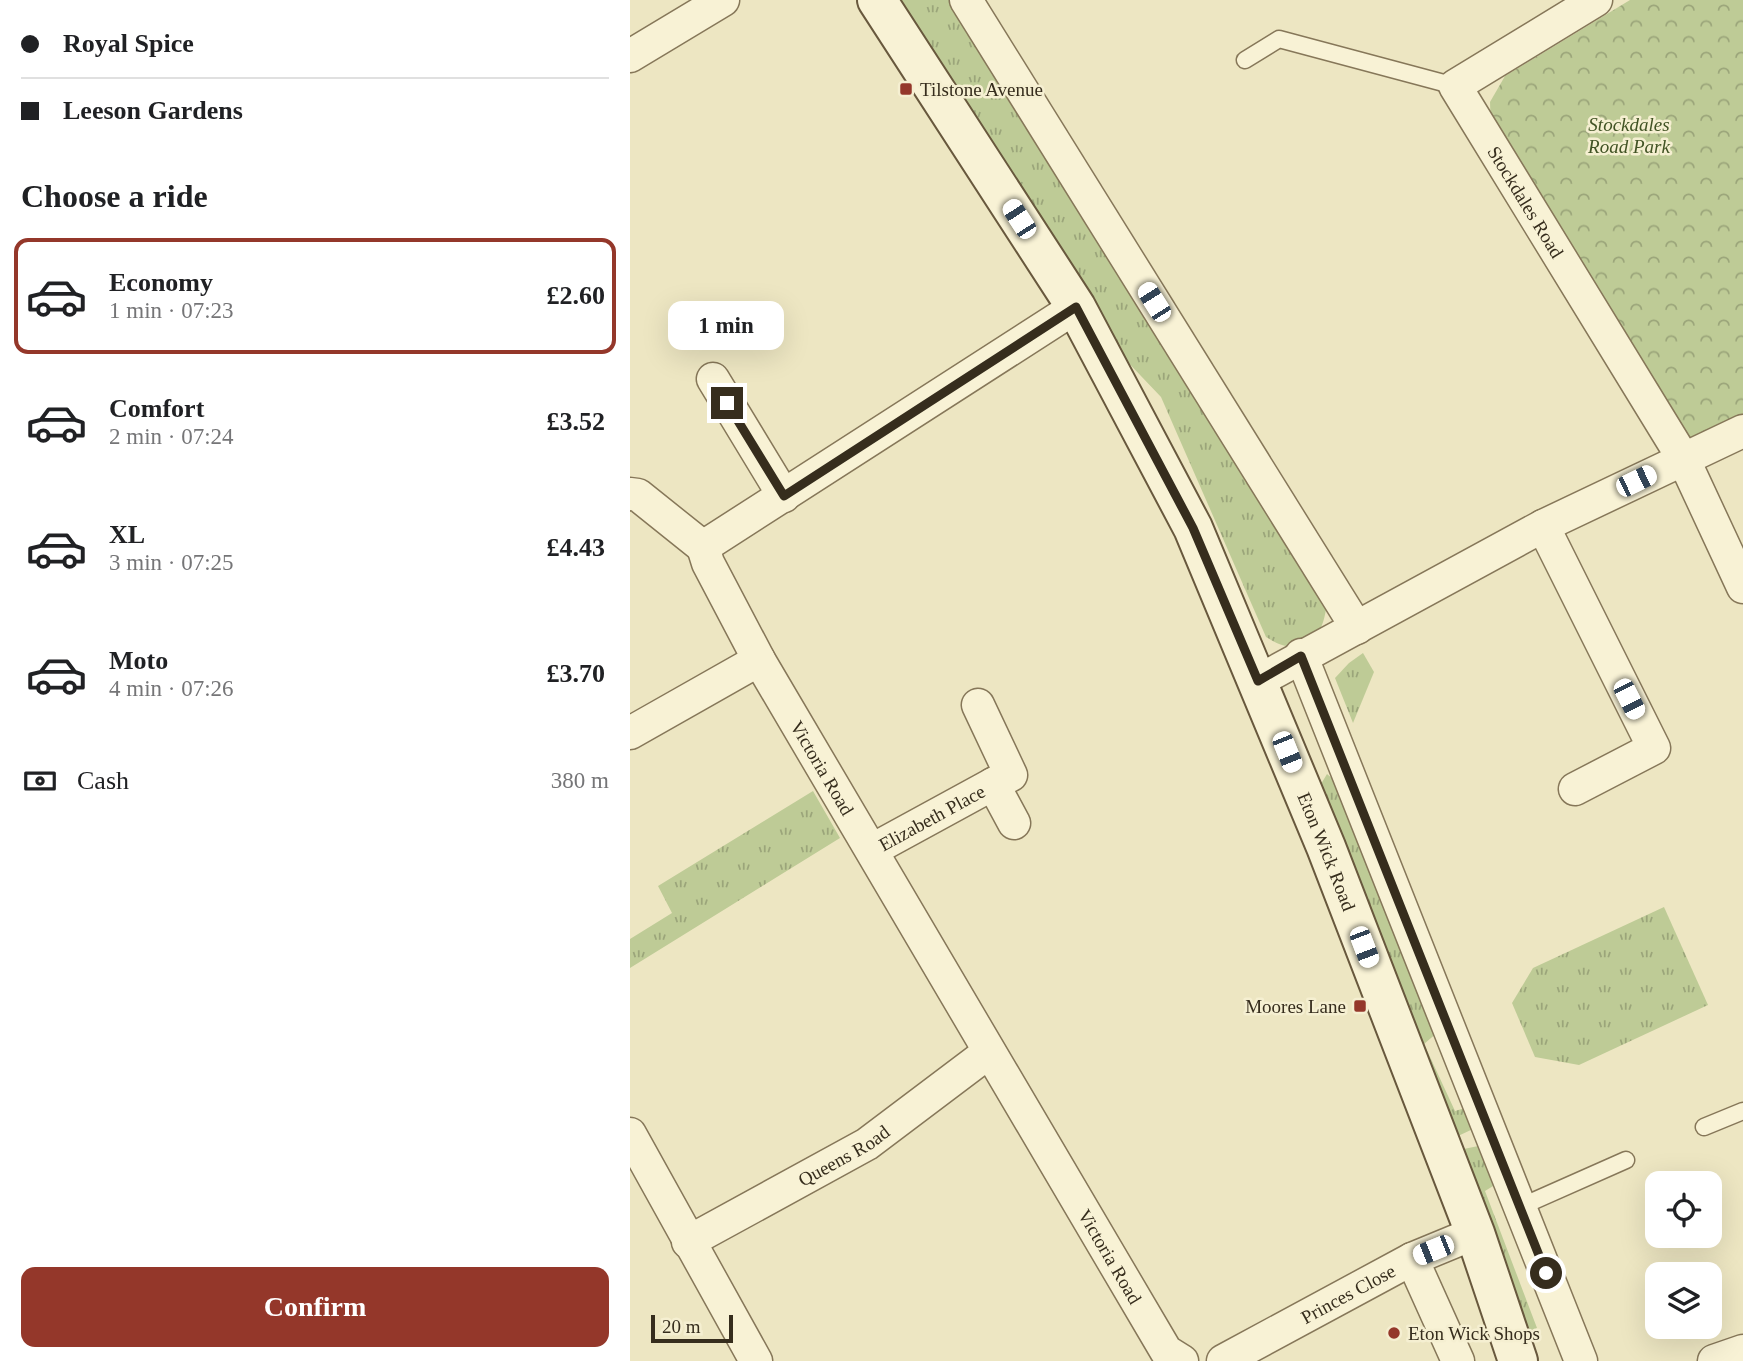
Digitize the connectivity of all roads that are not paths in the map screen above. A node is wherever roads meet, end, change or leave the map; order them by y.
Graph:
1 (723, 0) edge
2 (877, 0) edge
3 (966, 0) edge
4 (1596, 0) edge
5 (630, 55) edge
6 (1245, 60) dead end
7 (1455, 86) junction
8 (1076, 307) junction
9 (713, 379) dead end
10 (1743, 430) edge
11 (1683, 458) junction
12 (630, 494) edge
13 (784, 496) junction
14 (1543, 526) junction
15 (703, 547) junction
16 (1743, 587) edge
17 (1357, 628) junction
18 (1301, 656) junction
19 (759, 660) junction
20 (1258, 681) junction
21 (978, 705) dead end
22 (630, 733) edge
23 (993, 784) junction
24 (1575, 789) dead end
25 (1014, 823) dead end
26 (872, 850) junction
27 (989, 1052) junction
28 (1743, 1111) edge
29 (1704, 1127) dead end
30 (630, 1134) edge
31 (1626, 1160) dead end
32 (1520, 1207) junction
33 (1475, 1233) junction
34 (688, 1242) junction
35 (1412, 1259) junction
36 (1743, 1351) edge
37 (756, 1361) edge
38 (1182, 1361) edge
39 (1223, 1361) edge
40 (1458, 1361) edge
41 (1518, 1361) edge
42 (1581, 1361) edge
43 (1714, 1361) edge

1 - 5 street
2 - 8 main road, Eton Wick Road
3 - 17 street
4 - 7 street
6 - 7 lane
7 - 11 street, Stockdales Road
8 - 13 street
8 - 20 main road, Eton Wick Road
9 - 13 street
10 - 11 street
11 - 14 street
11 - 16 street, Stockdales Road
12 - 15 street
13 - 15 street
14 - 17 street
14 - 24 street
15 - 19 street, Victoria Road
17 - 18 street
18 - 20 street
18 - 32 street
19 - 22 street
19 - 26 street, Victoria Road
20 - 33 main road, Eton Wick Road
21 - 23 street, Elizabeth Place
23 - 25 street, Elizabeth Place
23 - 26 street, Elizabeth Place
26 - 27 street, Victoria Road
27 - 34 street, Queens Road
27 - 38 street, Victoria Road
28 - 29 lane
30 - 34 street
31 - 32 lane
32 - 42 street
33 - 35 street, Princes Close
33 - 41 main road, Eton Wick Road
34 - 37 street
35 - 39 street, Princes Close
35 - 40 street
36 - 43 street

